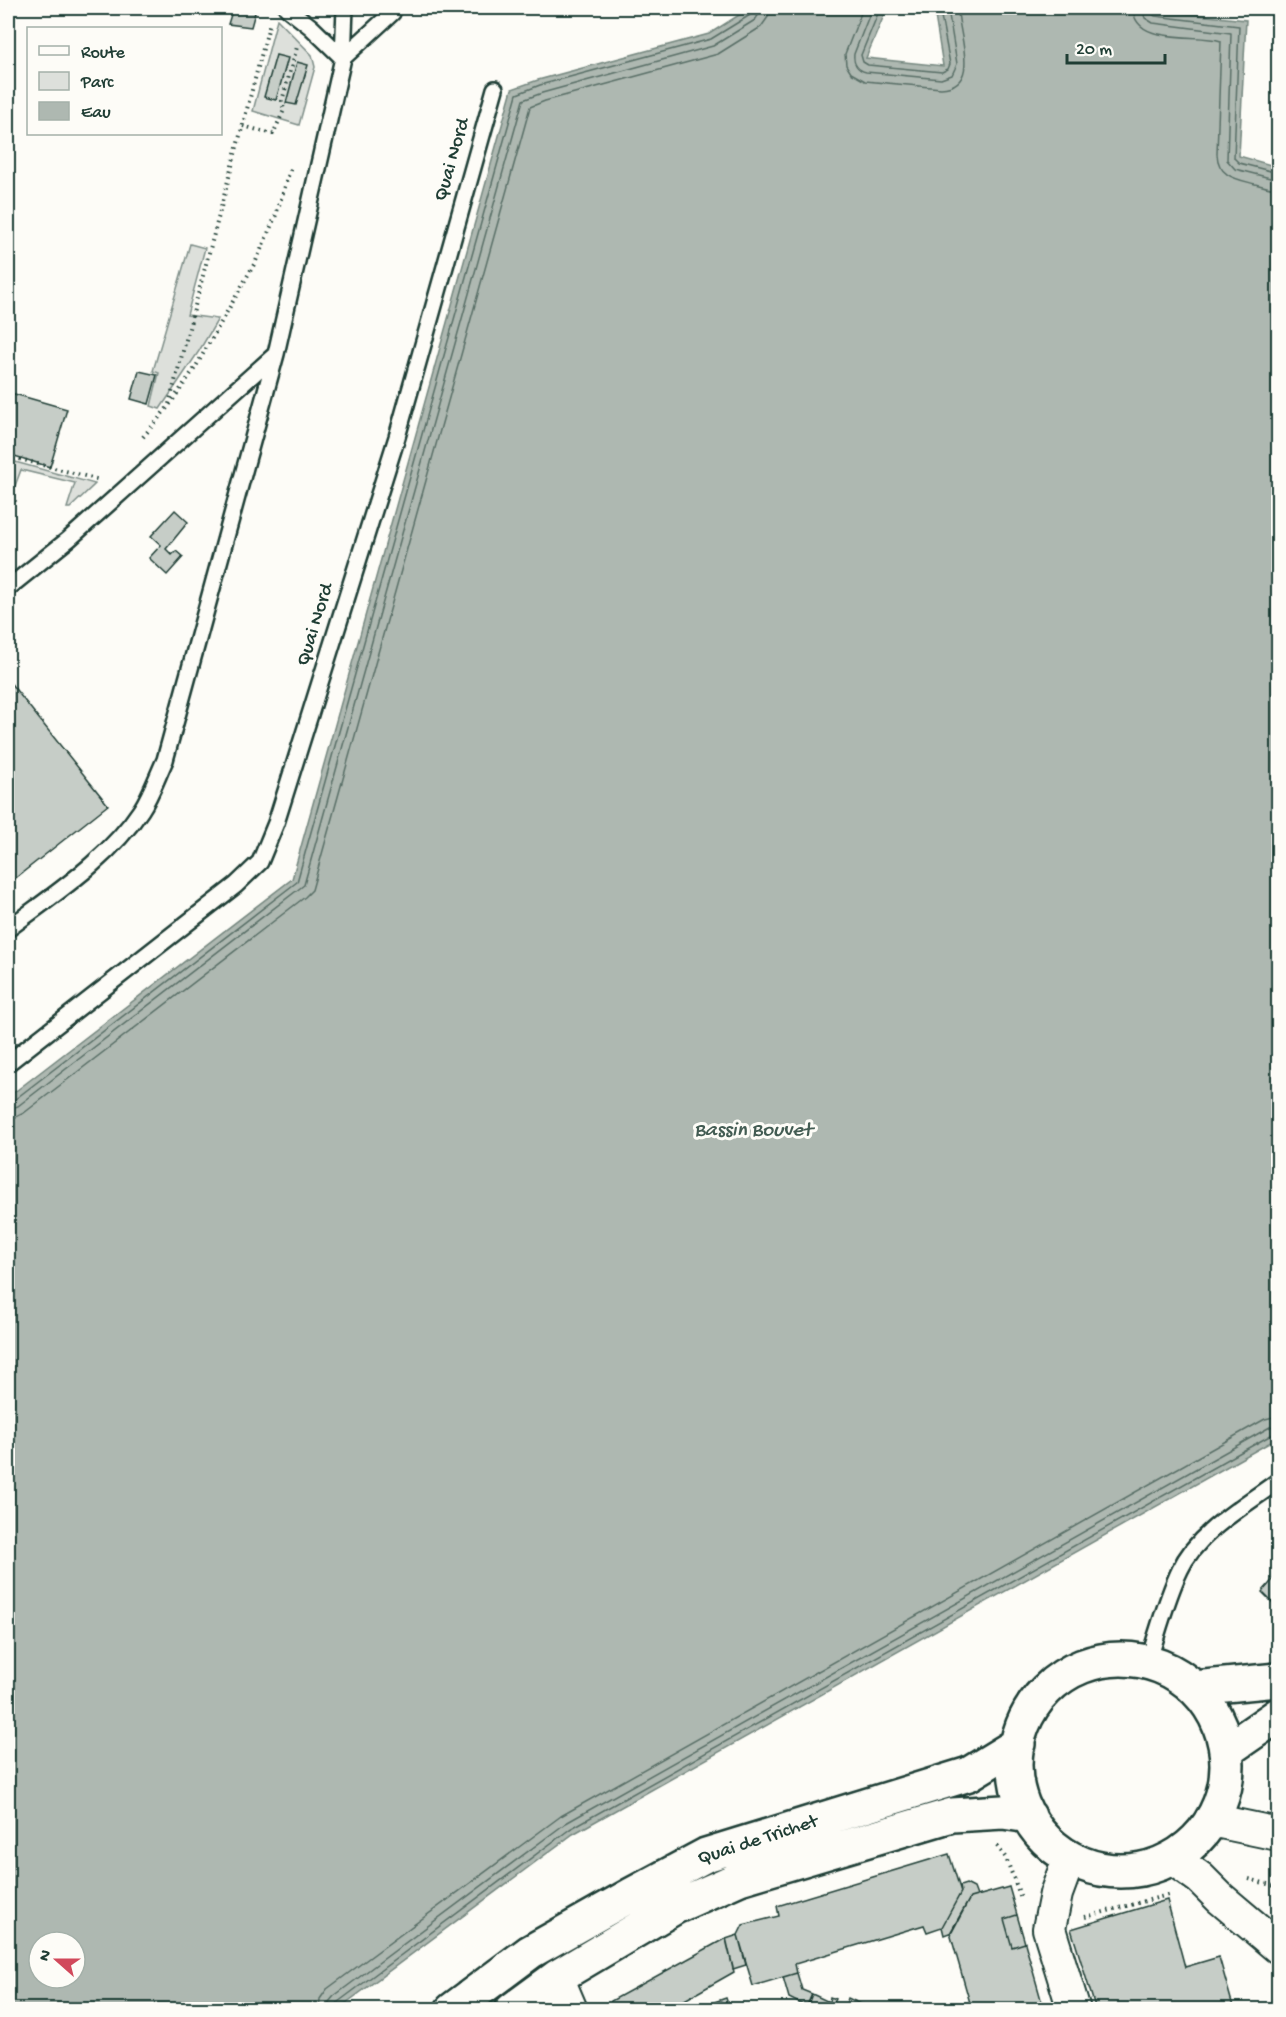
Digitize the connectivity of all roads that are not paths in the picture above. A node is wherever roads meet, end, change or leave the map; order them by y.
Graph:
1 (345, 8) edge
2 (393, 8) edge
3 (280, 10) edge
4 (343, 58) junction
5 (495, 89) dead end
6 (276, 354) junction
7 (8, 588) edge
8 (8, 929) edge
9 (8, 1062) edge
10 (1278, 1481) edge
11 (1148, 1662) junction
12 (1278, 1680) edge
13 (1194, 1688) junction
14 (1278, 1715) edge
15 (1018, 1744) junction
16 (1226, 1751) junction
17 (1029, 1816) junction
18 (1211, 1820) junction
19 (1278, 1834) edge
20 (1172, 1858) junction
21 (1072, 1859) junction
22 (1278, 1947) edge
23 (557, 1977) junction
24 (452, 2010) edge
25 (512, 2010) edge
26 (571, 2010) edge
27 (1074, 2010) edge

1 - 4 lane
2 - 4 lane
3 - 4 lane
4 - 6 lane
5 - 9 lane, Quai Nord
6 - 7 lane
6 - 8 lane
10 - 11 lane
11 - 13 main road
11 - 15 main road
12 - 13 main road
13 - 16 main road
14 - 16 main road
15 - 17 main road
15 - 24 main road, Quai de Trichet
16 - 18 main road
17 - 21 main road
17 - 23 main road, Quai de Trichet
18 - 19 street
18 - 20 main road
20 - 21 main road
20 - 22 street
21 - 27 street
23 - 25 main road, Quai de Trichet
23 - 26 street

